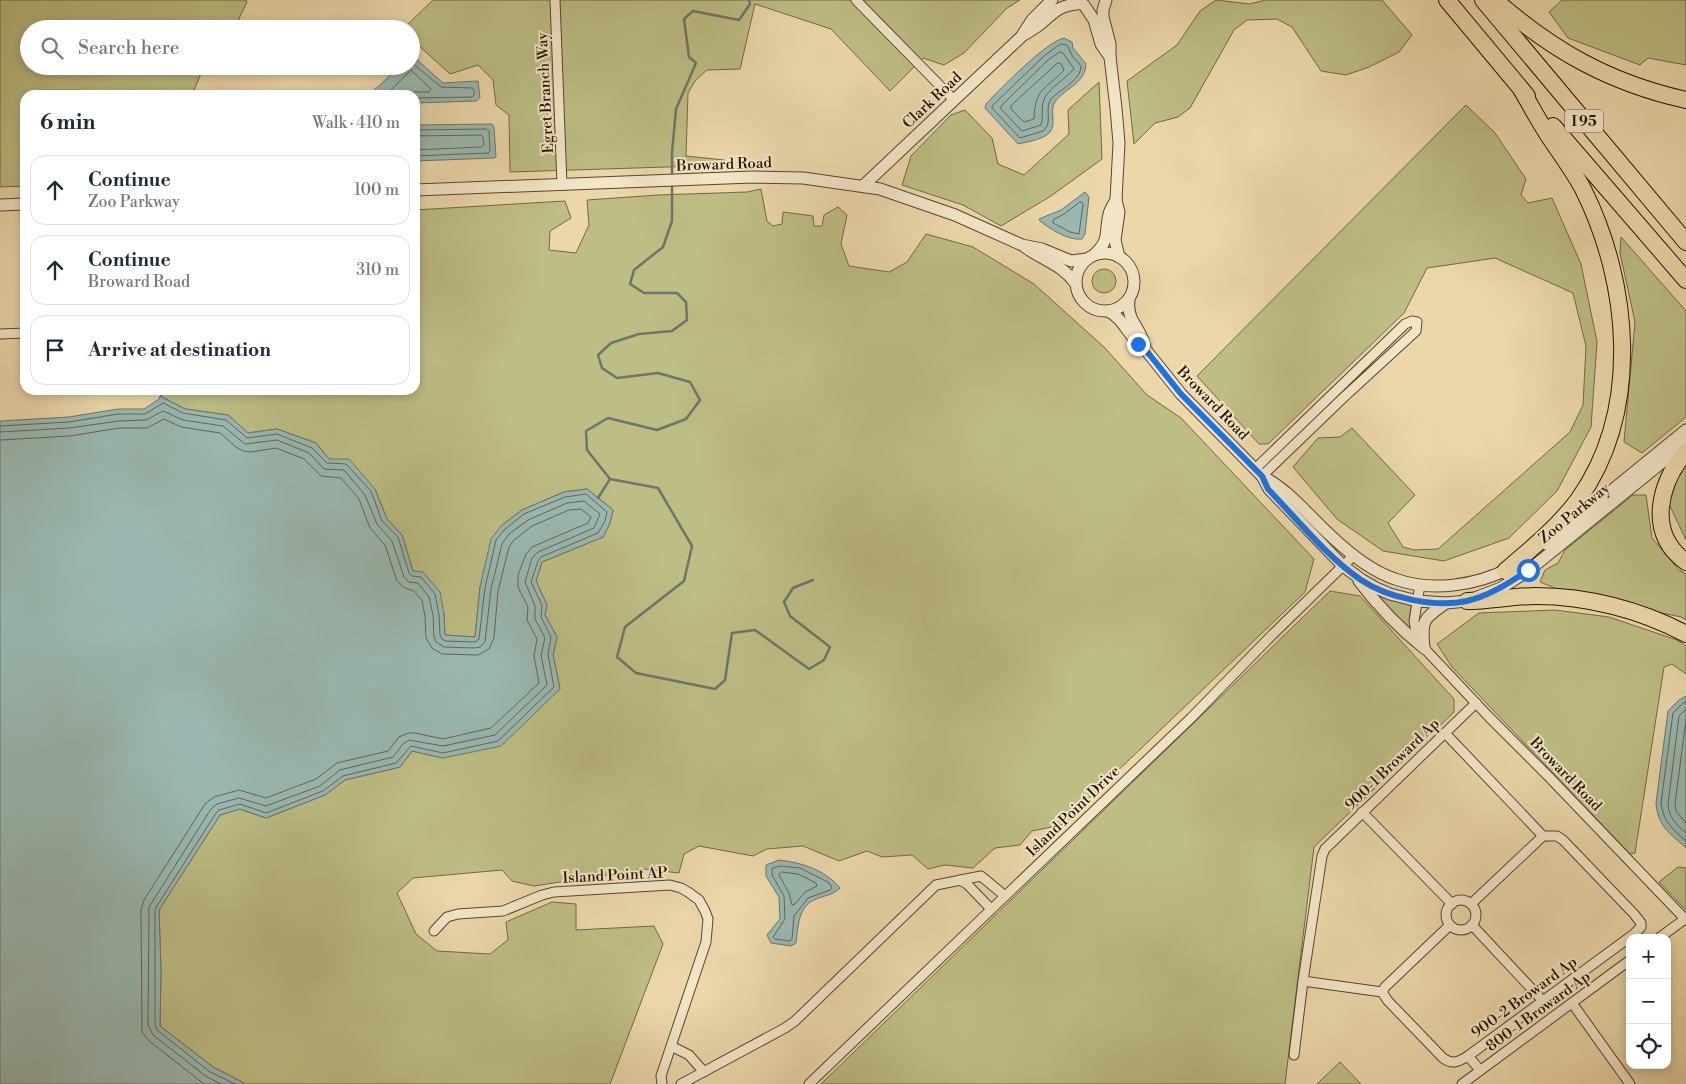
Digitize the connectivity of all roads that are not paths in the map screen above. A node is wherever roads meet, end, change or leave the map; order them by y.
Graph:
1 (555, 0) edge
2 (856, 0) edge
3 (1052, 0) edge
4 (1105, 0) edge
5 (1447, 0) edge
6 (1483, 0) edge
7 (1495, 0) edge
8 (1077, 3) edge
9 (1022, 36) junction
10 (1110, 57) junction
11 (1521, 89) junction
12 (954, 100) junction
13 (1686, 100) edge
14 (562, 185) junction
15 (863, 186) junction
16 (420, 190) edge
17 (1116, 200) junction
18 (20, 204) edge
19 (0, 205) edge
20 (1686, 242) edge
21 (1022, 245) junction
22 (1090, 257) junction
23 (1119, 257) junction
24 (1686, 280) edge
25 (1076, 284) junction
26 (1129, 299) junction
27 (1108, 311) junction
28 (0, 334) edge
29 (20, 334) edge
30 (1145, 349) junction
31 (1686, 430) edge
32 (1686, 443) edge
33 (1686, 451) edge
34 (1259, 472) junction
35 (1354, 555) junction
36 (1686, 562) edge
37 (1343, 566) junction
38 (1505, 571) junction
39 (1354, 574) junction
40 (1420, 584) junction
41 (1417, 601) junction
42 (1467, 601) junction
43 (1446, 603) junction
44 (1686, 634) edge
45 (1424, 648) junction
46 (1476, 703) junction
47 (1445, 733) junction
48 (1362, 812) junction
49 (1542, 836) junction
50 (960, 880) junction
51 (1005, 896) junction
52 (1452, 904) junction
53 (1471, 904) junction
54 (991, 909) junction
55 (1686, 919) edge
56 (1450, 925) junction
57 (1472, 925) junction
58 (434, 931) dead end
59 (1665, 934) edge
60 (1626, 963) edge
61 (1303, 981) junction
62 (1382, 992) junction
63 (1543, 1000) junction
64 (1572, 1003) junction
65 (671, 1046) junction
66 (1294, 1055) dead end
67 (1468, 1056) junction
68 (1480, 1070) junction
69 (704, 1072) junction
70 (662, 1084) edge
71 (681, 1084) edge
72 (809, 1084) edge
73 (1462, 1084) edge
74 (1630, 1084) edge

1 - 14 street, Egret Branch Way
2 - 12 street
3 - 9 street, Clark Road
4 - 8 street, Clark Road
4 - 10 street
5 - 11 highway, I 95
6 - 20 highway, I 95
7 - 13 highway
8 - 9 street, Clark Road
8 - 10 street
9 - 12 street, Clark Road
10 - 17 street
11 - 24 highway, I 95
11 - 38 highway
12 - 15 street, Clark Road
14 - 15 street, Broward Road
14 - 16 street, Broward Road
15 - 21 street, Broward Road
17 - 22 street
17 - 23 street
18 - 19 street
21 - 22 street, Broward Road
21 - 25 street, Broward Road
22 - 23 street
22 - 25 street
23 - 26 street
25 - 27 street
26 - 27 street
26 - 30 street, Broward Road
27 - 30 street, Broward Road
28 - 29 street
30 - 34 street, Broward Road
31 - 38 street, Zoo Parkway
32 - 42 street, Zoo Parkway
33 - 36 highway
34 - 34 street
34 - 35 street, Broward Road
34 - 37 street, Broward Road
35 - 37 street, Island Point Drive
35 - 40 street, Broward Road
37 - 39 street, Broward Road
37 - 51 street, Island Point Drive
38 - 40 street, Zoo Parkway
39 - 41 street, Broward Road
39 - 45 street
40 - 41 street
41 - 43 street, Zoo Parkway
41 - 45 street
42 - 43 street, Zoo Parkway
42 - 44 highway
43 - 45 street
45 - 46 street, Broward Road
46 - 47 street, 900-1 Broward Ap
46 - 55 street, Broward Road
47 - 48 street, 900-1 Broward Ap
47 - 49 street
48 - 52 street
48 - 61 street, 900-1 Broward Ap
49 - 53 street
49 - 63 street, 900-2 Broward Ap
50 - 51 street
50 - 54 street
50 - 69 street
51 - 54 street, Island Point Drive
52 - 53 street
52 - 56 street
53 - 57 street
54 - 72 street, Island Point Drive
55 - 59 street
56 - 57 street
56 - 62 street
57 - 63 street
58 - 65 street, Island Point AP
60 - 64 street, 800-1 Broward Ap
61 - 62 street
61 - 66 street
62 - 67 street, 900-2 Broward Ap
63 - 67 street, 900-2 Broward Ap
64 - 68 street, 800-1 Broward Ap
64 - 74 street
65 - 69 street
65 - 70 street, Island Point AP
67 - 68 street
68 - 73 street, 800-1 Broward Ap
69 - 71 street

